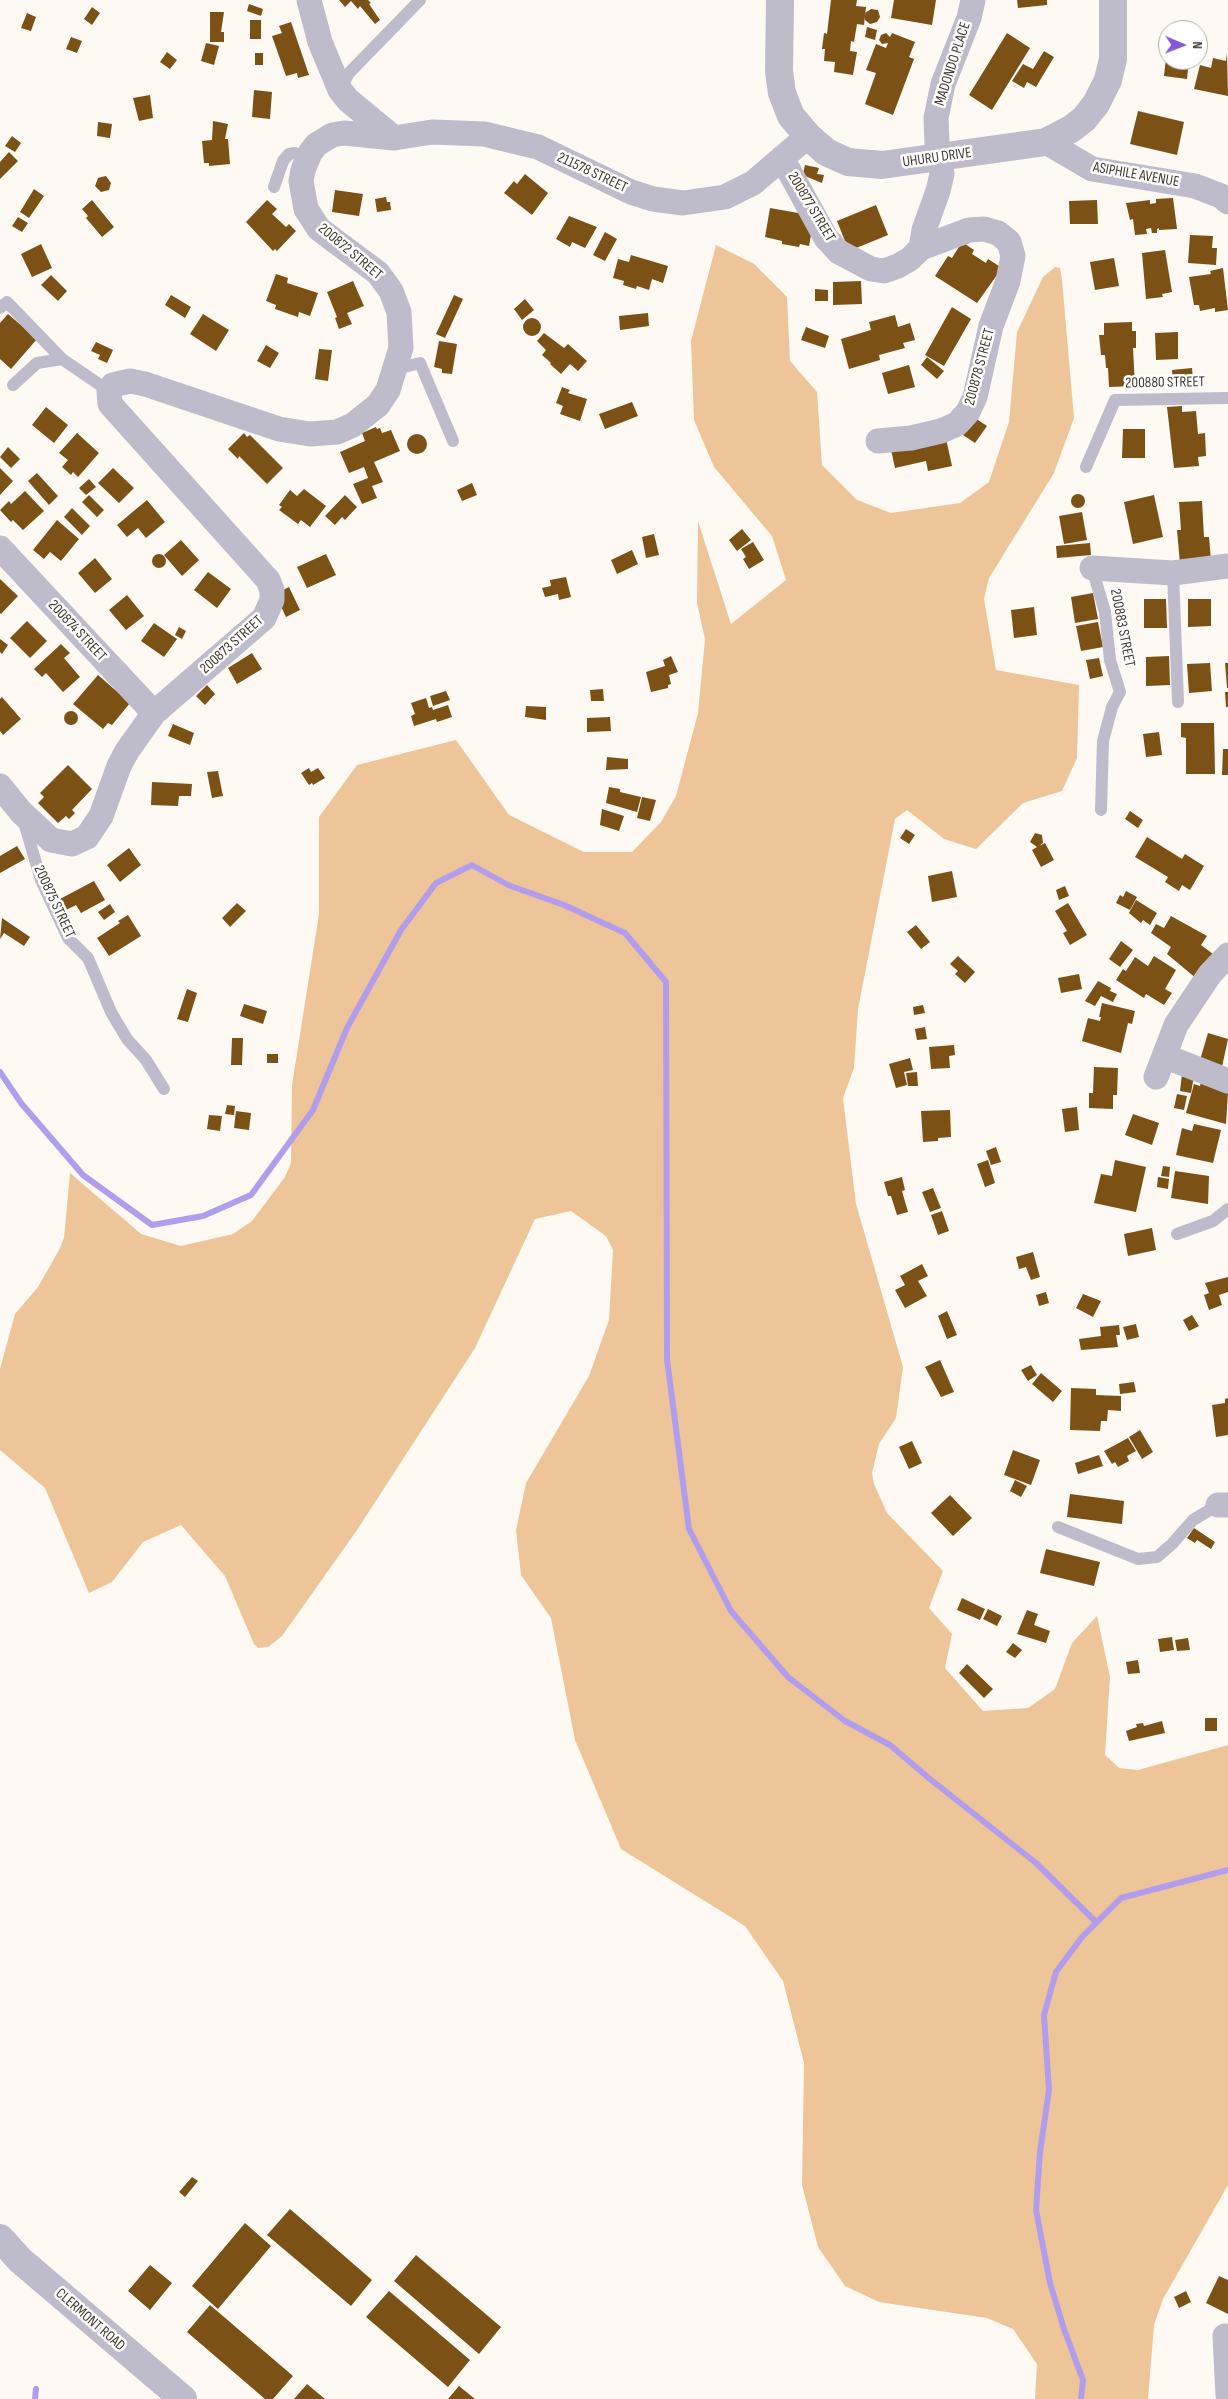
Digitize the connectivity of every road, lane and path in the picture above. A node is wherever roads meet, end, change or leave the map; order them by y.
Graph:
1 (309, 0) edge
2 (420, 0) edge
3 (780, 0) edge
4 (973, 0) edge
5 (1113, 0) edge
6 (340, 90) junction
7 (357, 132) joint
8 (808, 136) junction
9 (394, 138) junction
10 (1046, 142) junction
11 (940, 157) junction
12 (782, 158) junction
13 (306, 161) junction
14 (274, 188) dead end
15 (1228, 202) edge
16 (998, 233) joint
17 (921, 248) junction
18 (0, 308) edge
19 (62, 359) junction
20 (396, 369) junction
21 (13, 385) dead end
22 (108, 394) junction
23 (1228, 398) edge
24 (453, 441) dead end
25 (878, 441) dead end
26 (1086, 467) dead end
27 (0, 548) edge
28 (1228, 566) edge
29 (1092, 568) joint
30 (1173, 573) junction
31 (1178, 702) dead end
32 (154, 713) junction
33 (0, 786) edge
34 (1101, 810) dead end
35 (21, 812) junction
36 (1228, 955) edge
37 (1228, 1081) edge
38 (164, 1089) dead end
39 (1228, 1209) edge
40 (1177, 1234) dead end
41 (1223, 1505) edge
42 (1058, 1526) dead end
43 (0, 2238) edge
44 (1225, 2336) dead end
45 (1228, 2395) edge
46 (183, 2399) edge

1 - 6 street
2 - 6 lane
3 - 8 street, UHURU DRIVE
4 - 11 street, MADONDO PLACE
5 - 10 street, UHURU DRIVE
6 - 9 street
7 - 9 street, 211578 STREET
7 - 13 street, 200872 STREET
8 - 11 street, UHURU DRIVE
8 - 12 street, 211578 STREET
9 - 12 street, 211578 STREET
10 - 11 street, UHURU DRIVE
10 - 15 street, ASIPHILE AVENUE
11 - 17 street
12 - 17 street, 200877 STREET
13 - 14 lane
13 - 20 street, 200872 STREET
16 - 17 street, 200877 STREET
16 - 25 street, 200878 STREET
18 - 19 lane
19 - 21 lane
19 - 22 lane
20 - 22 street, 200872 STREET
20 - 24 lane
22 - 32 street, 200873 STREET
23 - 26 lane, 200880 STREET
27 - 32 street, 200874 STREET
28 - 30 street
29 - 30 street
29 - 34 lane, 200883 STREET
30 - 31 lane
32 - 35 street, 200873 STREET
33 - 35 street, 200875 STREET
35 - 38 lane, 200875 STREET
36 - 37 street
39 - 40 lane
41 - 42 lane
43 - 46 street, CLERMONT ROAD
44 - 45 street

